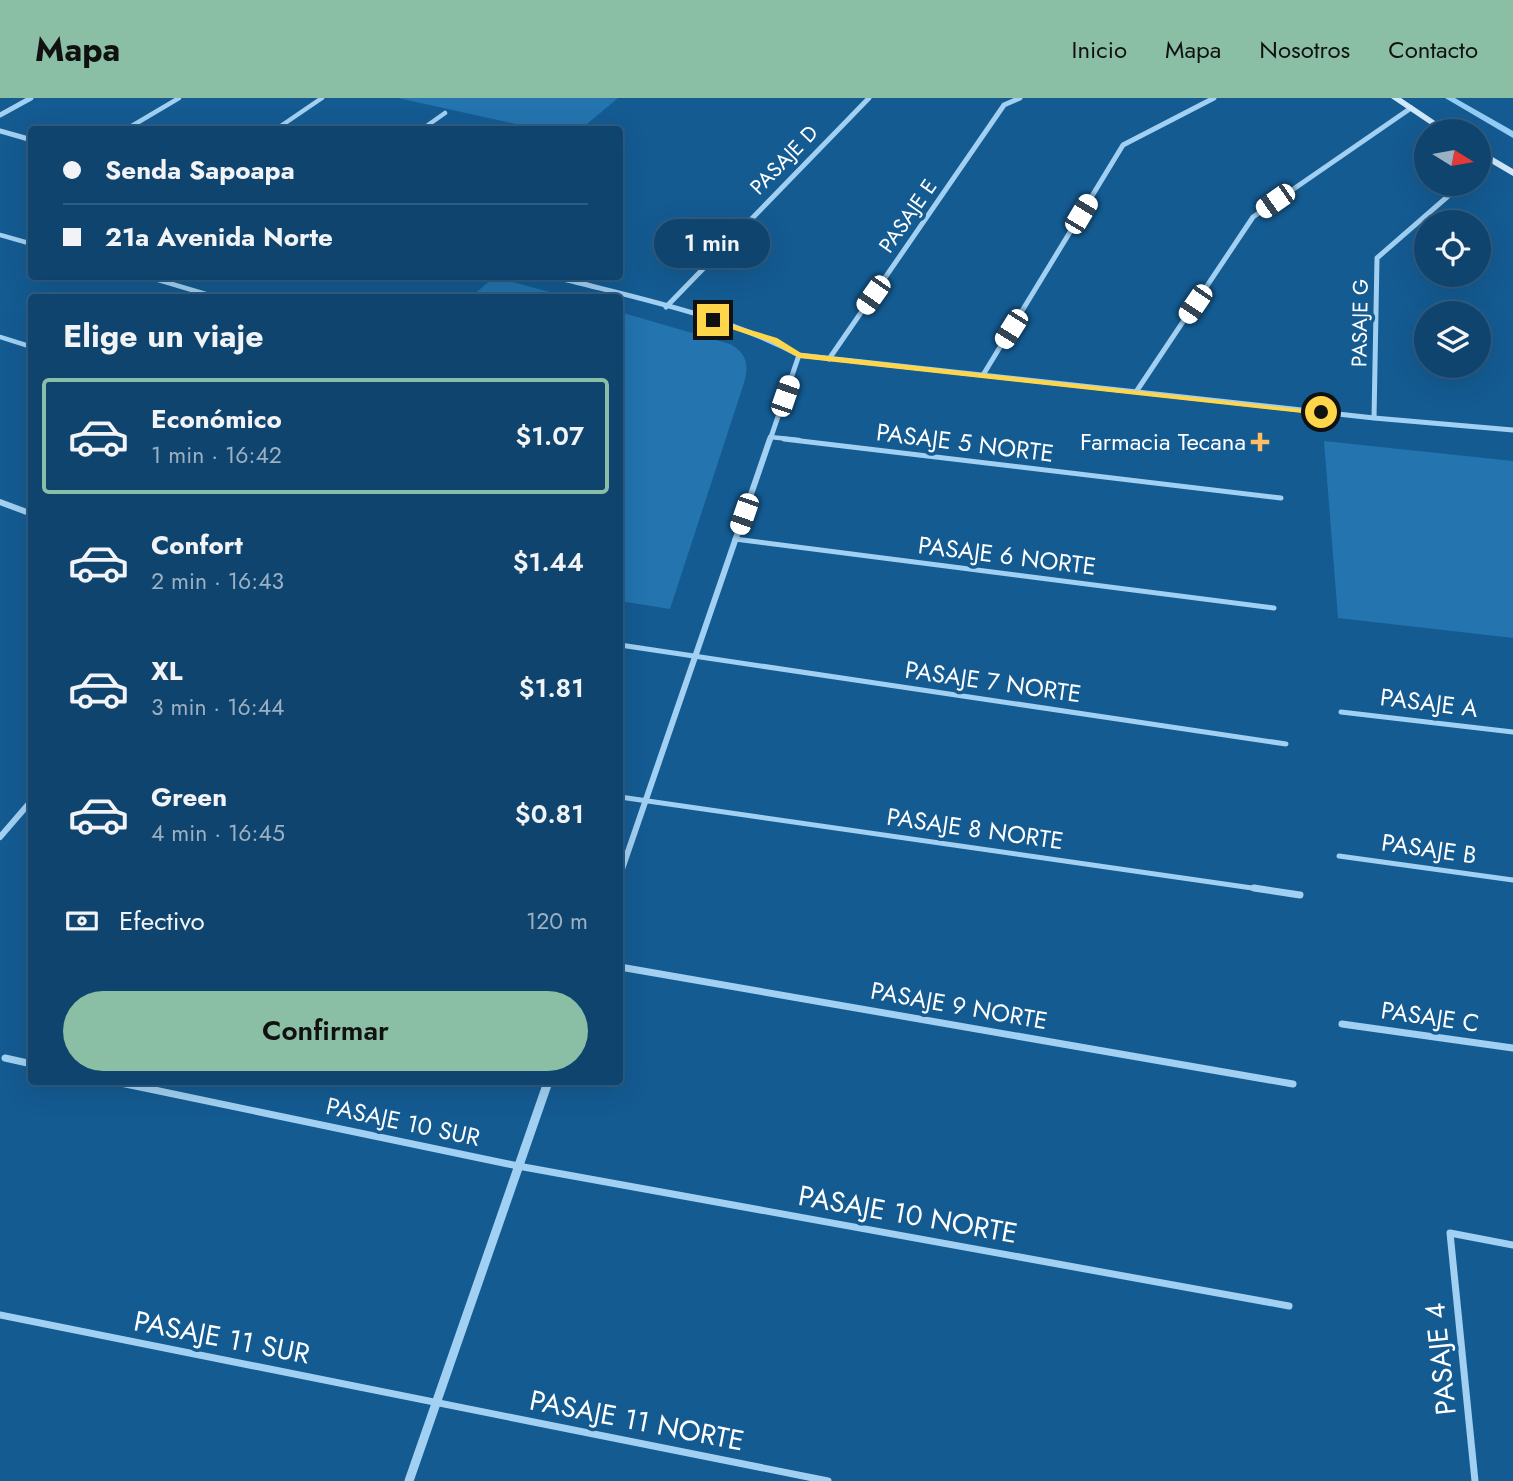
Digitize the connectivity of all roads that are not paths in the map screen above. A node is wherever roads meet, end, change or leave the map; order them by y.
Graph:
1 (31, 98) edge
2 (179, 98) edge
3 (322, 98) edge
4 (869, 98) edge
5 (1020, 98) edge
6 (1214, 98) edge
7 (1395, 98) edge
8 (1411, 108) junction
9 (444, 113) dead end
10 (0, 115) edge
11 (1428, 119) edge
12 (131, 126) edge
13 (281, 126) edge
14 (426, 126) edge
15 (0, 131) edge
16 (28, 138) edge
17 (1491, 160) edge
18 (1513, 173) edge
19 (1448, 196) edge
20 (0, 235) edge
21 (28, 243) edge
22 (158, 280) edge
23 (567, 280) edge
24 (206, 294) edge
25 (618, 294) edge
26 (623, 295) edge
27 (666, 307) junction
28 (0, 337) edge
29 (28, 346) edge
30 (799, 355) junction
31 (829, 359) junction
32 (983, 375) junction
33 (1136, 392) junction
34 (1374, 418) junction
35 (1513, 430) edge
36 (771, 438) junction
37 (1280, 498) dead end
38 (0, 502) edge
39 (28, 512) edge
40 (735, 539) junction
41 (1274, 608) dead end
42 (623, 646) edge
43 (695, 658) junction
44 (1340, 712) dead end
45 (1513, 732) edge
46 (1286, 744) dead end
47 (623, 797) edge
48 (645, 801) junction
49 (28, 805) edge
50 (0, 837) edge
51 (1339, 856) dead end
52 (623, 866) edge
53 (1513, 880) edge
54 (1300, 895) dead end
55 (623, 968) edge
56 (1342, 1024) dead end
57 (1513, 1048) edge
58 (5, 1058) dead end
59 (28, 1063) edge
60 (1293, 1084) dead end
61 (130, 1085) edge
62 (547, 1085) edge
63 (518, 1166) junction
64 (1513, 1245) edge
65 (1289, 1306) dead end
66 (0, 1315) edge
67 (436, 1404) junction
68 (409, 1481) edge
69 (828, 1481) edge
70 (1475, 1481) edge

1 - 10 street
2 - 12 street
3 - 13 street
4 - 27 street, PASAJE D
5 - 31 street, PASAJE E
6 - 32 street
7 - 8 main road
8 - 11 main road
8 - 33 street
9 - 14 street
15 - 16 street
17 - 18 main road
19 - 34 street, PASAJE G
20 - 21 street
22 - 24 street
23 - 25 street
26 - 27 street
27 - 30 street
28 - 29 street
30 - 31 street
30 - 36 street
31 - 32 street
32 - 33 street
33 - 34 street
34 - 35 street
36 - 37 street, PASAJE 5 NORTE
36 - 40 street
38 - 39 street
40 - 41 street, PASAJE 6 NORTE
40 - 43 street
42 - 43 street, PASAJE 7 NORTE
43 - 46 street, PASAJE 7 NORTE
43 - 48 street
44 - 45 street, PASAJE A
47 - 48 street, PASAJE 8 NORTE
48 - 52 street
48 - 54 street, PASAJE 8 NORTE
49 - 50 street
51 - 53 street, PASAJE B
55 - 60 street, PASAJE 9 NORTE
56 - 57 street, PASAJE C
58 - 59 street
61 - 63 street, PASAJE 10 SUR
62 - 63 street
63 - 65 street, PASAJE 10 NORTE
63 - 67 street
64 - 70 street, PASAJE 4
66 - 67 street, PASAJE 11 SUR
67 - 68 street
67 - 69 street, PASAJE 11 NORTE

